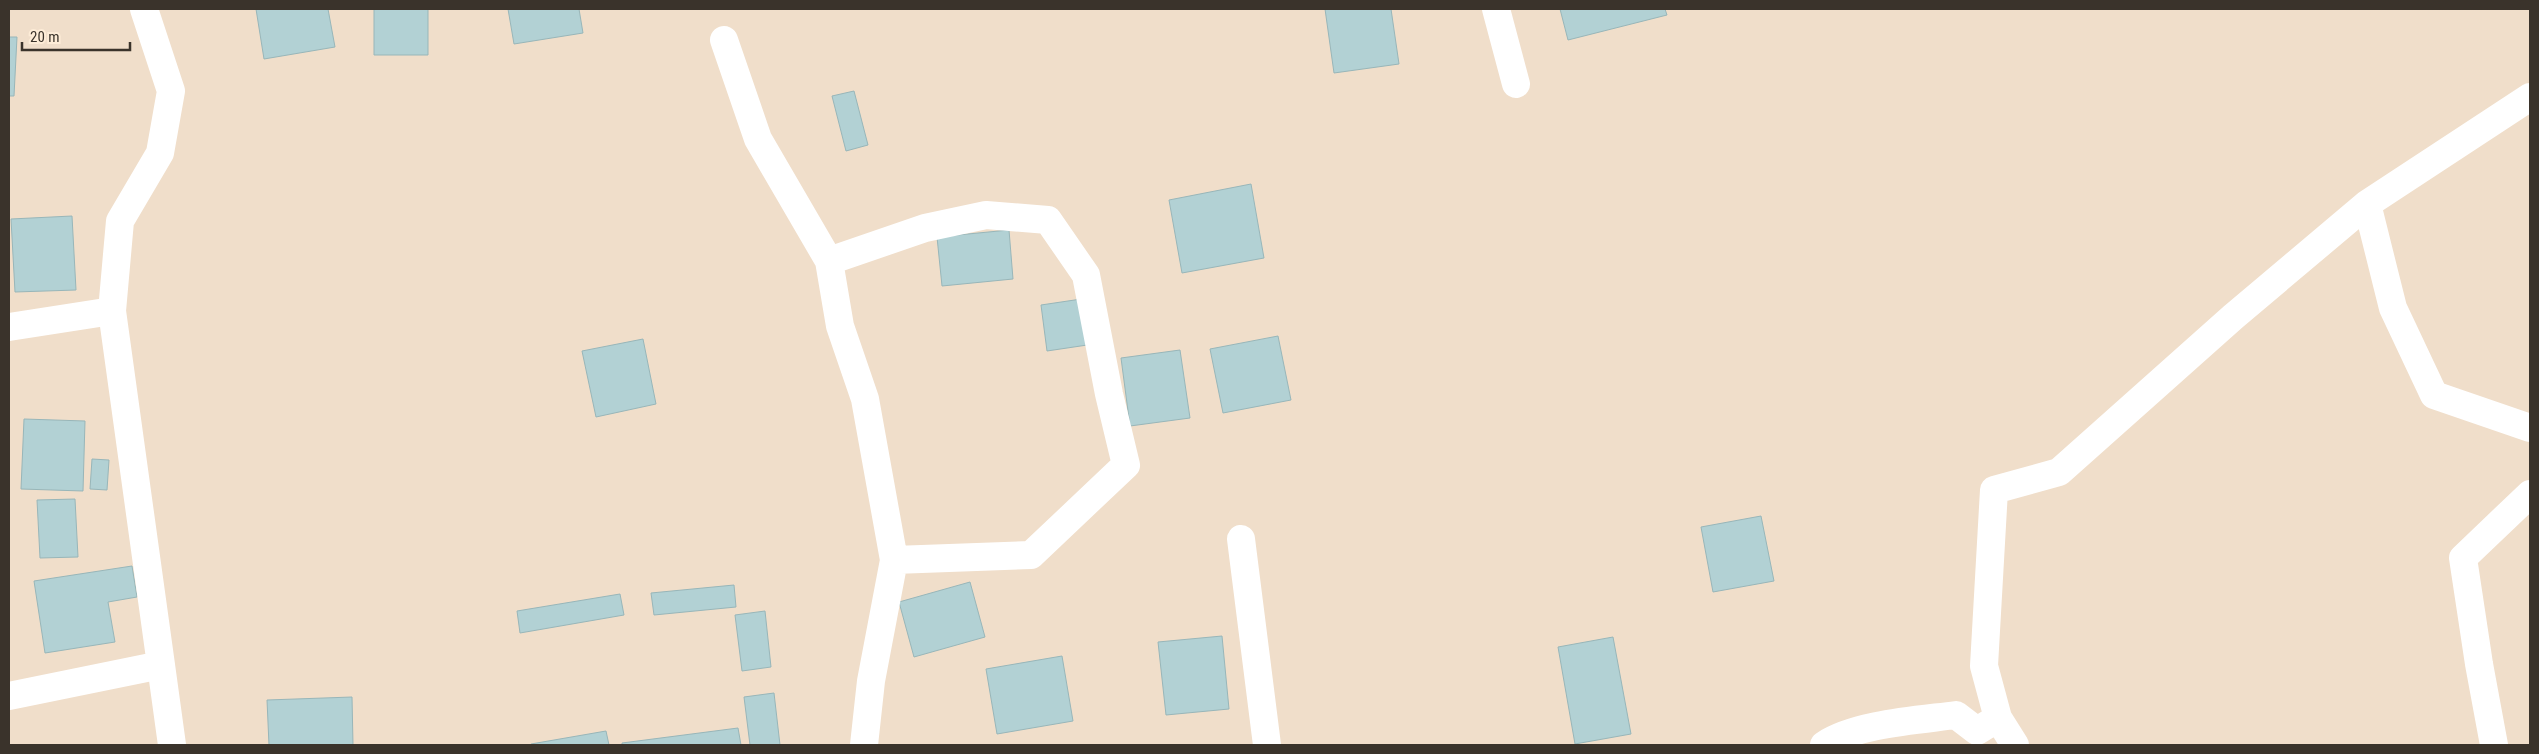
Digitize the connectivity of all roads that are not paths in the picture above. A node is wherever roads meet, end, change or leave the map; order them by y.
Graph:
1 (144, 9) edge
2 (1496, 9) edge
3 (724, 40) dead end
4 (1516, 84) dead end
5 (2530, 96) edge
6 (2367, 204) junction
7 (829, 261) junction
8 (112, 311) junction
9 (9, 327) edge
10 (2530, 428) edge
11 (2530, 494) edge
12 (1240, 539) dead end
13 (894, 560) junction
14 (161, 665) junction
15 (9, 696) edge
16 (1998, 718) junction
17 (172, 745) edge
18 (864, 745) edge
19 (1267, 745) edge
20 (1824, 745) edge
21 (2015, 745) edge
22 (2494, 745) edge

1 - 8 street
2 - 4 street
3 - 7 street
5 - 6 street
6 - 10 street
6 - 16 street
7 - 13 street
7 - 13 street
8 - 9 street
8 - 14 street
11 - 22 street
12 - 19 street
13 - 18 street
14 - 15 street
14 - 17 street
16 - 20 street
16 - 21 street

